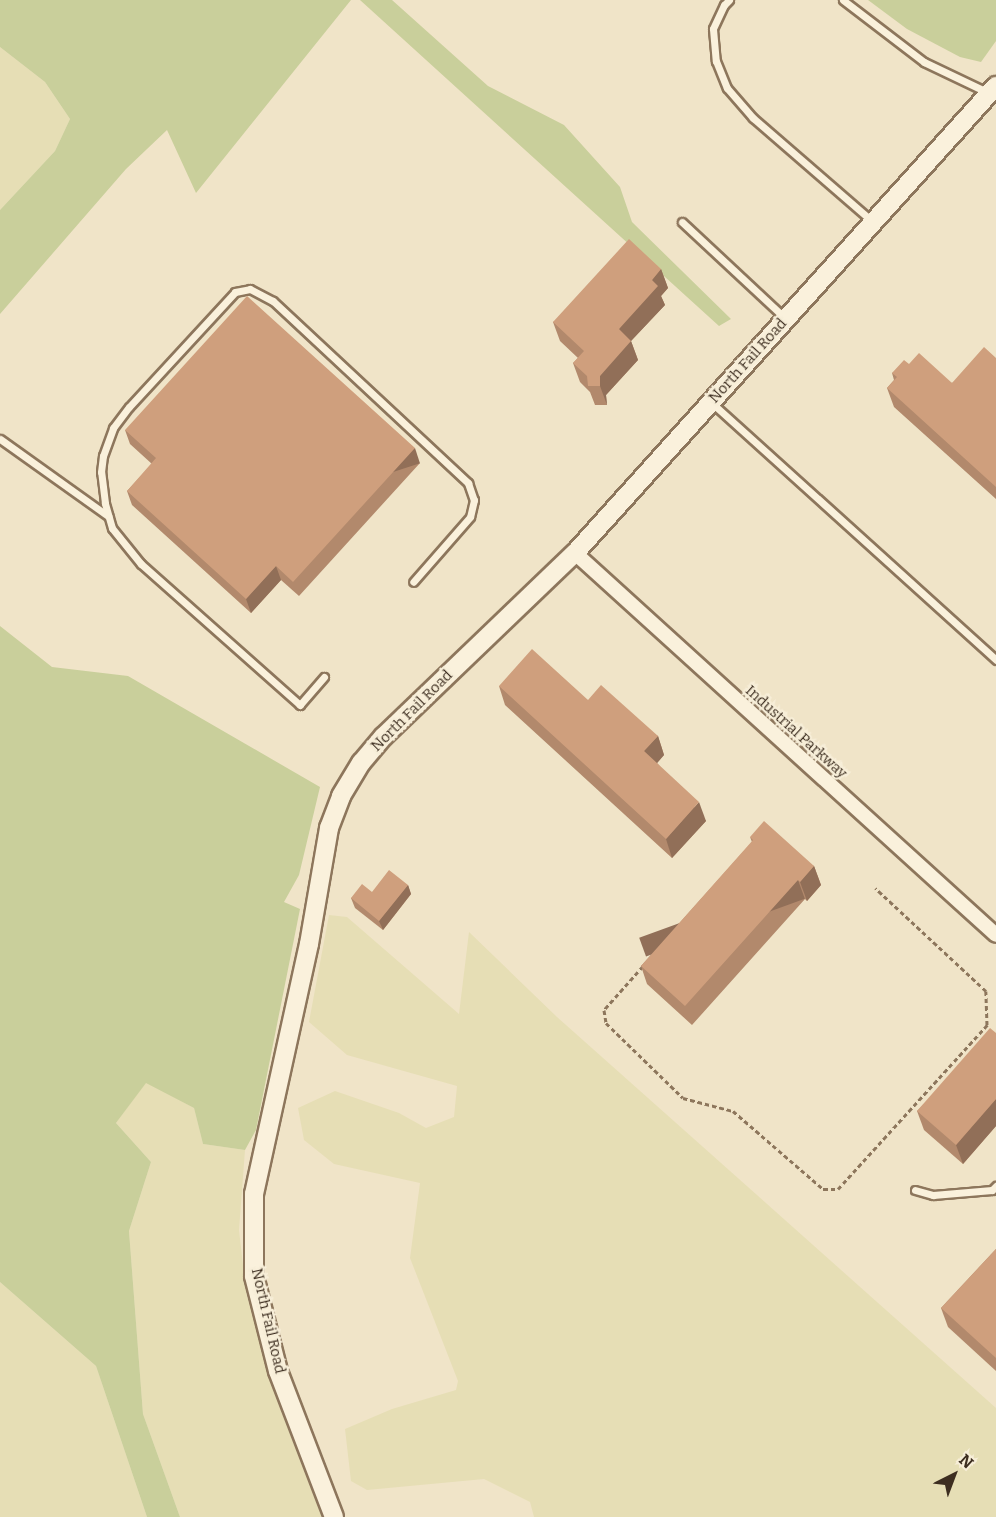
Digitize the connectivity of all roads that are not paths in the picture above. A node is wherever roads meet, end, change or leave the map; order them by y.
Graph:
1 (729, 0) edge
2 (843, 0) edge
3 (993, 89) edge
4 (682, 222) dead end
5 (873, 222) junction
6 (786, 319) junction
7 (711, 402) junction
8 (0, 439) edge
9 (108, 516) junction
10 (575, 553) junction
11 (413, 582) dead end
12 (996, 660) edge
13 (324, 677) dead end
14 (996, 935) edge
15 (996, 1186) edge
16 (915, 1190) dead end
17 (334, 1517) edge

1 - 5 lane
2 - 3 lane
3 - 5 street, North Fail Road
4 - 6 lane
5 - 6 street, North Fail Road
6 - 7 street, North Fail Road
7 - 10 street, North Fail Road
7 - 12 lane
8 - 9 lane
9 - 11 lane
9 - 13 lane
10 - 14 street, Industrial Parkway
10 - 17 street, North Fail Road
15 - 16 lane

